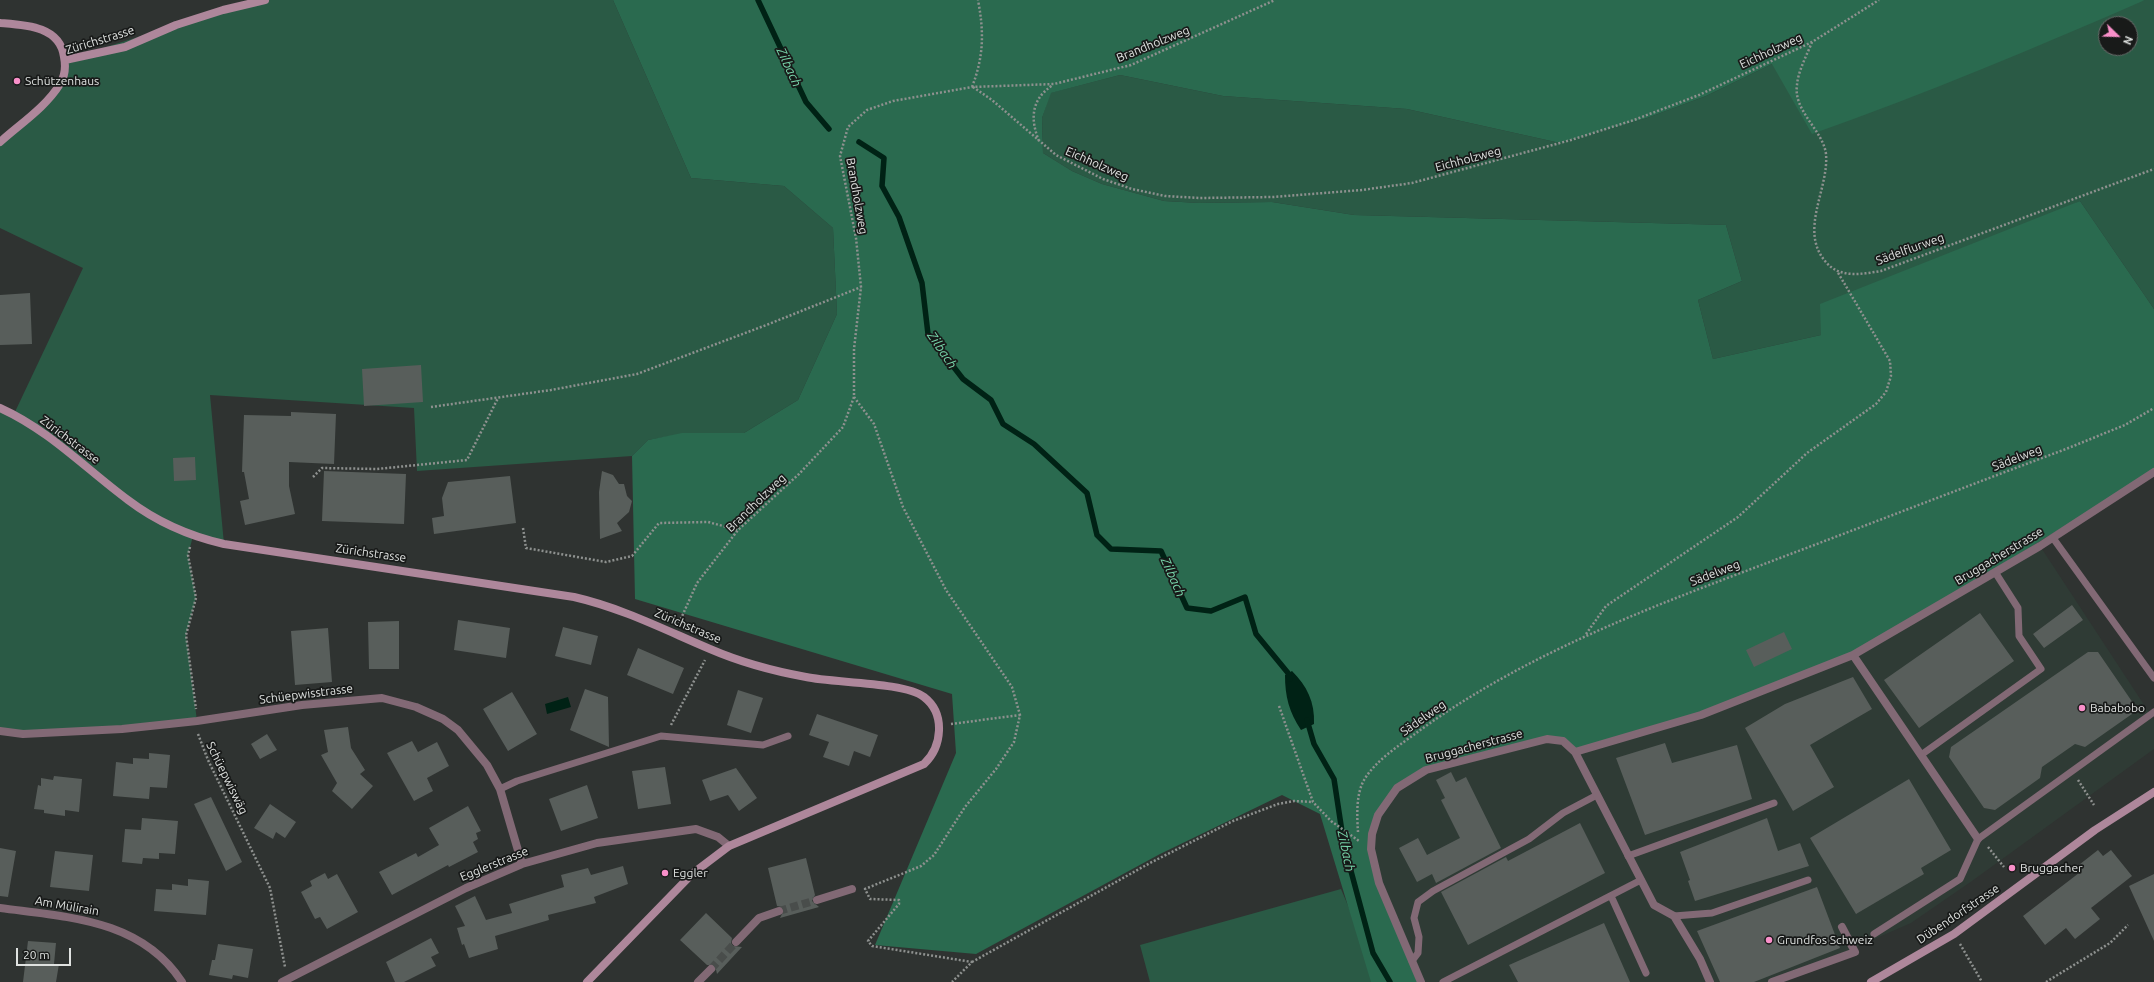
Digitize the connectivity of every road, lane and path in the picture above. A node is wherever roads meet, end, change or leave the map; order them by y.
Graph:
1 (265, 0) edge
2 (978, 0) edge
3 (1275, 0) edge
4 (1879, 0) edge
5 (0, 23) edge
6 (1812, 42) junction
7 (65, 60) junction
8 (1054, 84) junction
9 (972, 87) junction
10 (0, 142) edge
11 (1040, 144) junction
12 (2154, 169) edge
13 (1837, 271) junction
14 (861, 287) junction
15 (498, 398) junction
16 (431, 407) dead end
17 (0, 408) edge
18 (2154, 408) edge
19 (2154, 472) edge
20 (313, 477) dead end
21 (523, 528) dead end
22 (738, 530) junction
23 (2053, 538) junction
24 (188, 555) dead end
25 (1995, 572) junction
26 (675, 632) junction
27 (1586, 635) junction
28 (710, 649) junction
29 (1853, 655) junction
30 (2154, 678) edge
31 (1279, 706) dead end
32 (2154, 712) edge
33 (1020, 715) dead end
34 (197, 721) junction
35 (940, 726) junction
36 (0, 731) edge
37 (666, 736) junction
38 (788, 736) dead end
39 (1575, 752) junction
40 (1921, 755) junction
41 (2072, 771) junction
42 (500, 789) junction
43 (2154, 792) edge
44 (1597, 795) junction
45 (1313, 802) junction
46 (1774, 803) dead end
47 (2094, 805) dead end
48 (1349, 834) dead end
49 (1978, 839) junction
50 (1358, 840) dead end
51 (729, 846) junction
52 (1628, 856) junction
53 (522, 864) junction
54 (2004, 867) dead end
55 (1641, 880) junction
56 (1808, 880) dead end
57 (852, 889) dead end
58 (1611, 896) junction
59 (817, 900) tunnel mouth
60 (0, 908) edge
61 (779, 911) tunnel mouth
62 (1674, 916) junction
63 (2128, 925) dead end
64 (1842, 927) dead end
65 (1874, 934) dead end
66 (1954, 934) junction
67 (736, 942) tunnel mouth
68 (1412, 961) junction
69 (972, 962) dead end
70 (711, 969) tunnel mouth
71 (1646, 973) dead end
72 (285, 981) edge
73 (182, 982) edge
74 (587, 982) edge
75 (698, 982) edge
76 (1421, 982) edge
77 (1443, 982) edge
78 (1710, 982) edge
79 (1772, 982) edge
80 (1871, 982) edge
81 (1982, 982) edge
82 (2046, 982) edge

1 - 7 main road, Zürichstrasse
2 - 9 path
3 - 8 path, Brandholzweg
4 - 6 path, Eichholzweg
5 - 7 main road
6 - 11 path, Eichholzweg
6 - 13 path
7 - 10 main road, Zürichstrasse
8 - 9 path, Brandholzweg
8 - 11 path
9 - 11 path, Eichholzweg
9 - 14 path, Brandholzweg
12 - 13 path, Sädelflurweg
13 - 27 path
14 - 15 path
14 - 22 path, Brandholzweg
15 - 16 path
15 - 20 path
17 - 26 main road, Zürichstrasse
18 - 27 path, Sädelweg
19 - 23 street, Bruggacherstrasse
21 - 22 path
22 - 26 path, Brandholzweg
23 - 25 street, Bruggacherstrasse
23 - 30 lane
24 - 34 path, Schüepwiswäg
25 - 29 street, Bruggacherstrasse
25 - 40 lane
26 - 28 main road, Zürichstrasse
27 - 50 path, Sädelweg
28 - 35 main road, Zürichstrasse
28 - 37 path
29 - 39 street, Bruggacherstrasse
29 - 40 street
31 - 45 path
32 - 41 lane
33 - 35 path
34 - 36 street, Schüepwisstrasse
34 - 42 street, Schüepwisstrasse
34 - 72 path, Schüepwiswäg
35 - 51 main road
37 - 38 lane
37 - 42 lane
39 - 44 street, Bruggacherstrasse
39 - 68 street, Bruggacherstrasse
40 - 49 street
41 - 47 path
41 - 49 lane
42 - 53 street, Schüepwisstrasse
43 - 66 main road, Dübendorfstrasse
44 - 52 street, Bruggacherstrasse
44 - 68 lane
45 - 48 path
45 - 69 path
46 - 52 lane
49 - 54 path
49 - 65 lane
51 - 53 street, Egglerstrasse
51 - 74 main road
52 - 55 street, Bruggacherstrasse
53 - 72 street, Egglerstrasse
55 - 58 lane
55 - 62 street, Bruggacherstrasse
56 - 62 lane
57 - 59 street
58 - 71 lane
58 - 77 lane
60 - 73 street, Am Mülirain
61 - 67 street
62 - 78 street
63 - 82 path
64 - 79 street
66 - 80 main road, Dübendorfstrasse
66 - 81 path
68 - 76 street, Bruggacherstrasse
70 - 75 street

